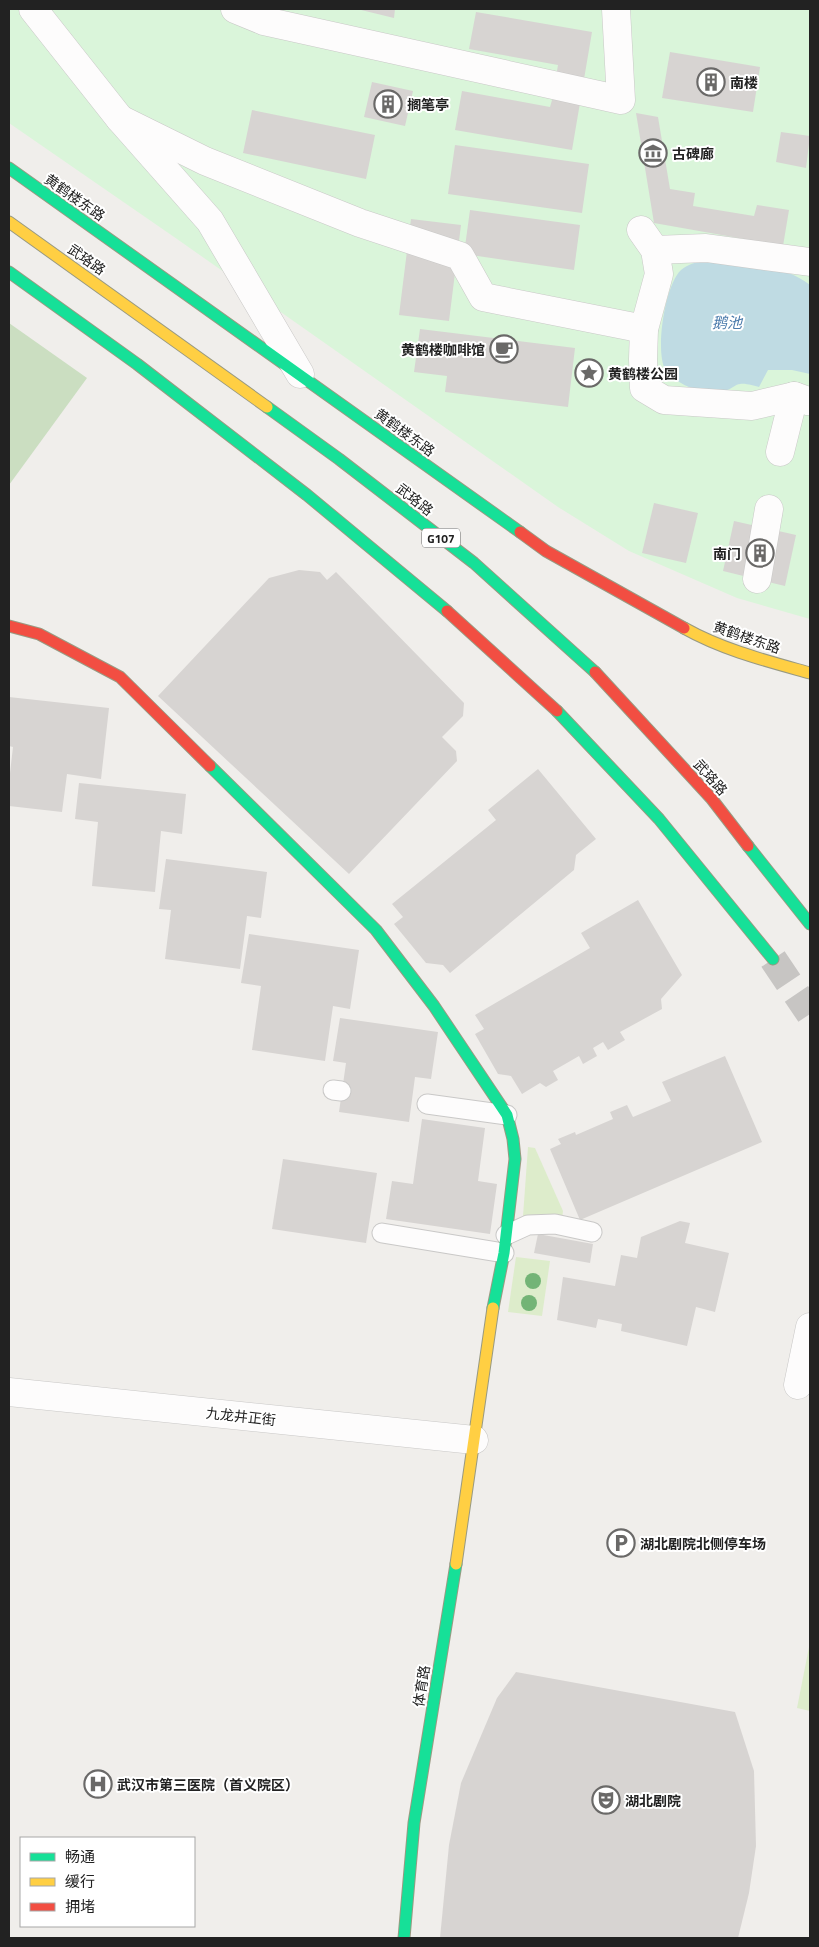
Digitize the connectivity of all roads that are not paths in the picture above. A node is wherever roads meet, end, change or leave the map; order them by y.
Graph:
1 (33, 9) edge
2 (236, 9) edge
3 (616, 9) edge
4 (120, 119) junction
5 (9, 168) edge
6 (9, 222) edge
7 (810, 262) edge
8 (9, 272) edge
9 (644, 329) junction
10 (300, 374) junction
11 (802, 398) edge
12 (780, 452) dead end
13 (769, 509) dead end
14 (757, 579) dead end
15 (9, 626) edge
16 (810, 673) edge
17 (810, 924) edge
18 (773, 959) tunnel mouth
19 (427, 1104) dead end
20 (507, 1115) junction
21 (592, 1232) dead end
22 (382, 1233) dead end
23 (505, 1244) junction
24 (810, 1327) edge
25 (798, 1386) dead end
26 (9, 1392) edge
27 (474, 1440) junction
28 (404, 1938) edge

1 - 4 street
2 - 3 street
4 - 9 street
4 - 10 street
5 - 10 main road, 黄鹤楼东路
6 - 17 main road, 武珞路 / G107
7 - 9 street
8 - 18 main road
9 - 11 street
10 - 16 main road, 黄鹤楼东路
11 - 12 street
13 - 14 street
15 - 20 main road, 体育路
19 - 20 lane
20 - 23 main road, 体育路
21 - 23 lane
22 - 23 lane
23 - 27 main road, 体育路
24 - 25 street
26 - 27 street, 九龙井正街
27 - 28 main road, 体育路

